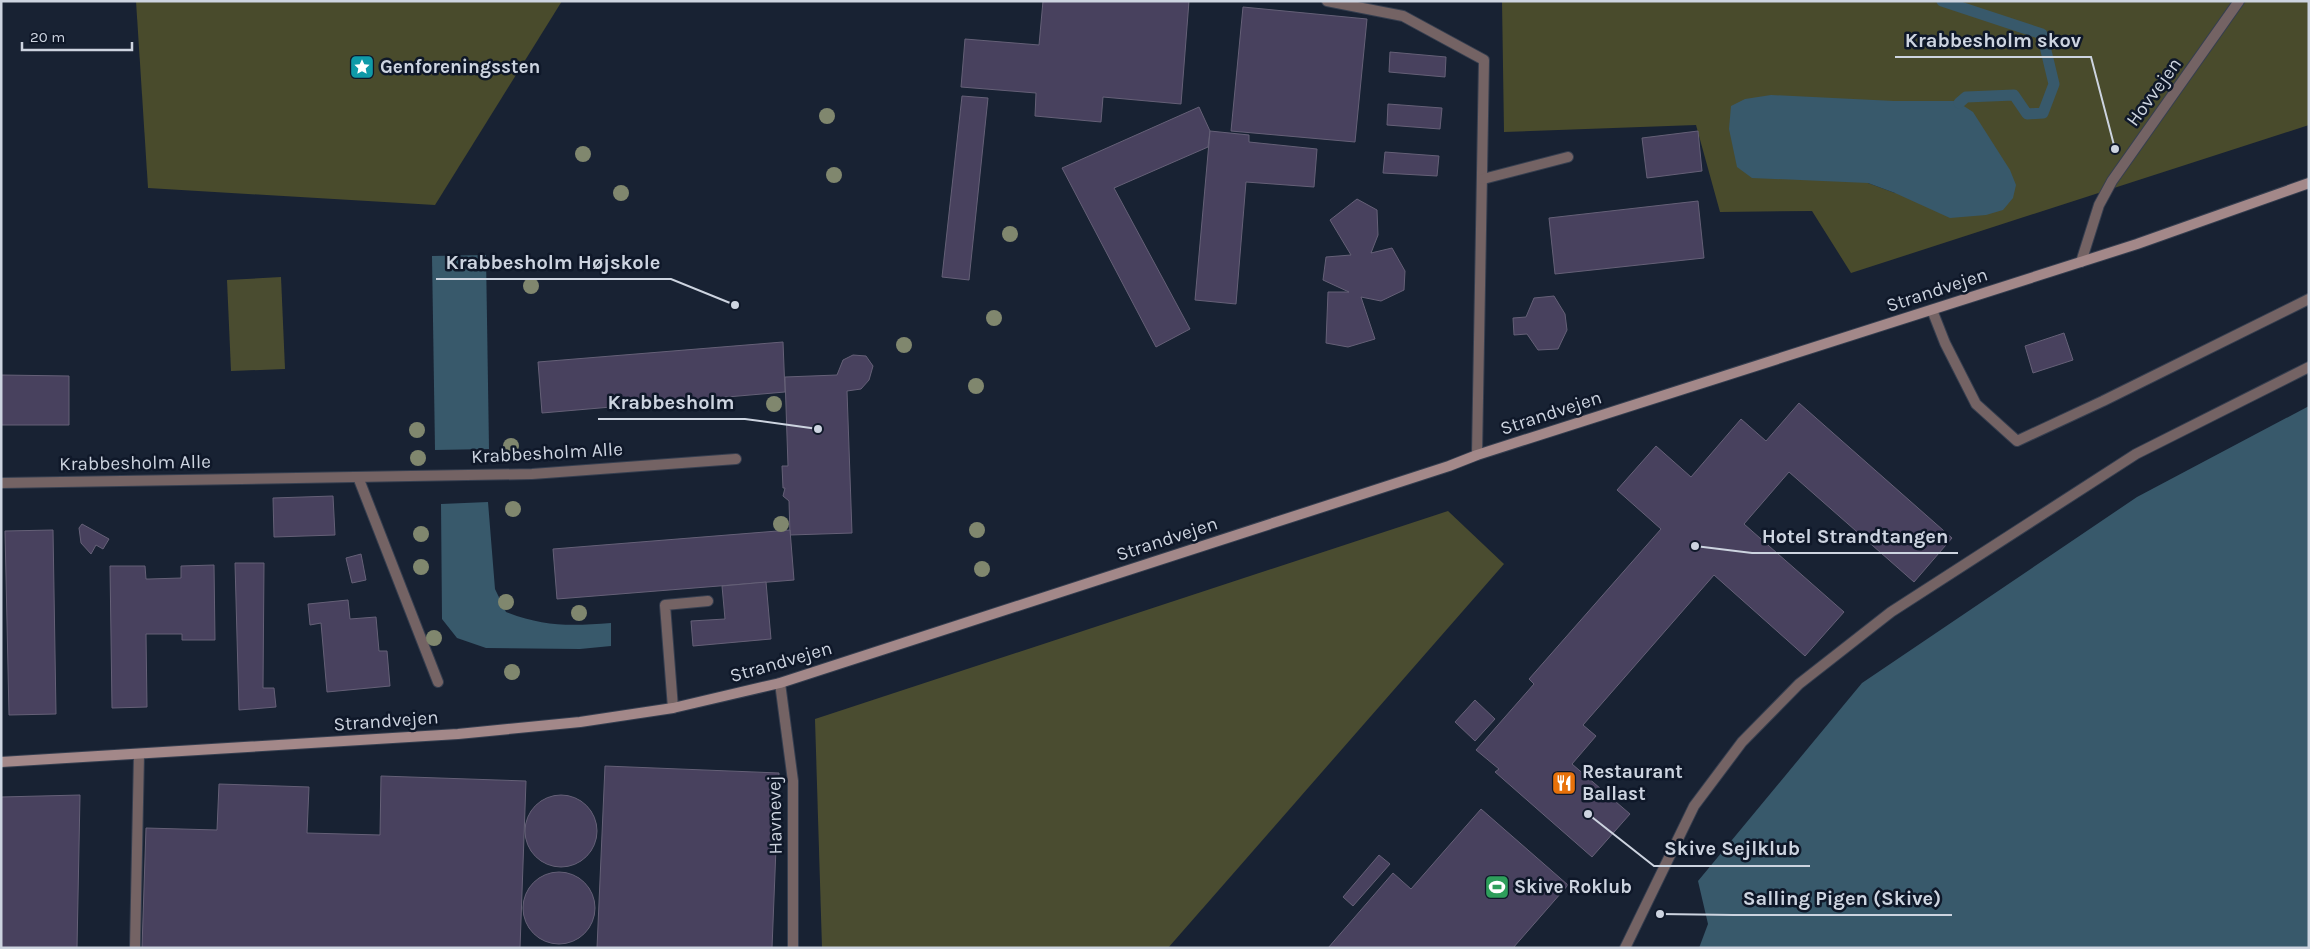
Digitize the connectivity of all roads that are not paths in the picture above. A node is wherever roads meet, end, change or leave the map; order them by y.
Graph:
1 (1327, 1) edge
2 (2240, 1) edge
3 (1568, 157) dead end
4 (1483, 179) junction
5 (2309, 184) edge
6 (2081, 262) junction
7 (2309, 299) edge
8 (1932, 310) junction
9 (2309, 367) edge
10 (1478, 455) junction
11 (736, 459) dead end
12 (358, 477) junction
13 (1, 483) edge
14 (708, 601) dead end
15 (438, 682) dead end
16 (780, 683) junction
17 (674, 708) junction
18 (139, 754) junction
19 (1, 762) edge
20 (135, 948) edge
21 (793, 948) edge
22 (1625, 948) edge

1 - 4 street
2 - 6 street, Hovvejen
3 - 4 street
4 - 10 street
5 - 6 street, Strandvejen
6 - 8 street, Strandvejen
7 - 8 street
8 - 10 street, Strandvejen
9 - 22 street
10 - 16 street, Strandvejen
11 - 12 street, Krabbesholm Alle
12 - 13 street, Krabbesholm Alle
12 - 15 street
14 - 17 street
16 - 17 street, Strandvejen
16 - 21 street, Havnevej
17 - 18 street, Strandvejen
18 - 19 street, Strandvejen
18 - 20 street

